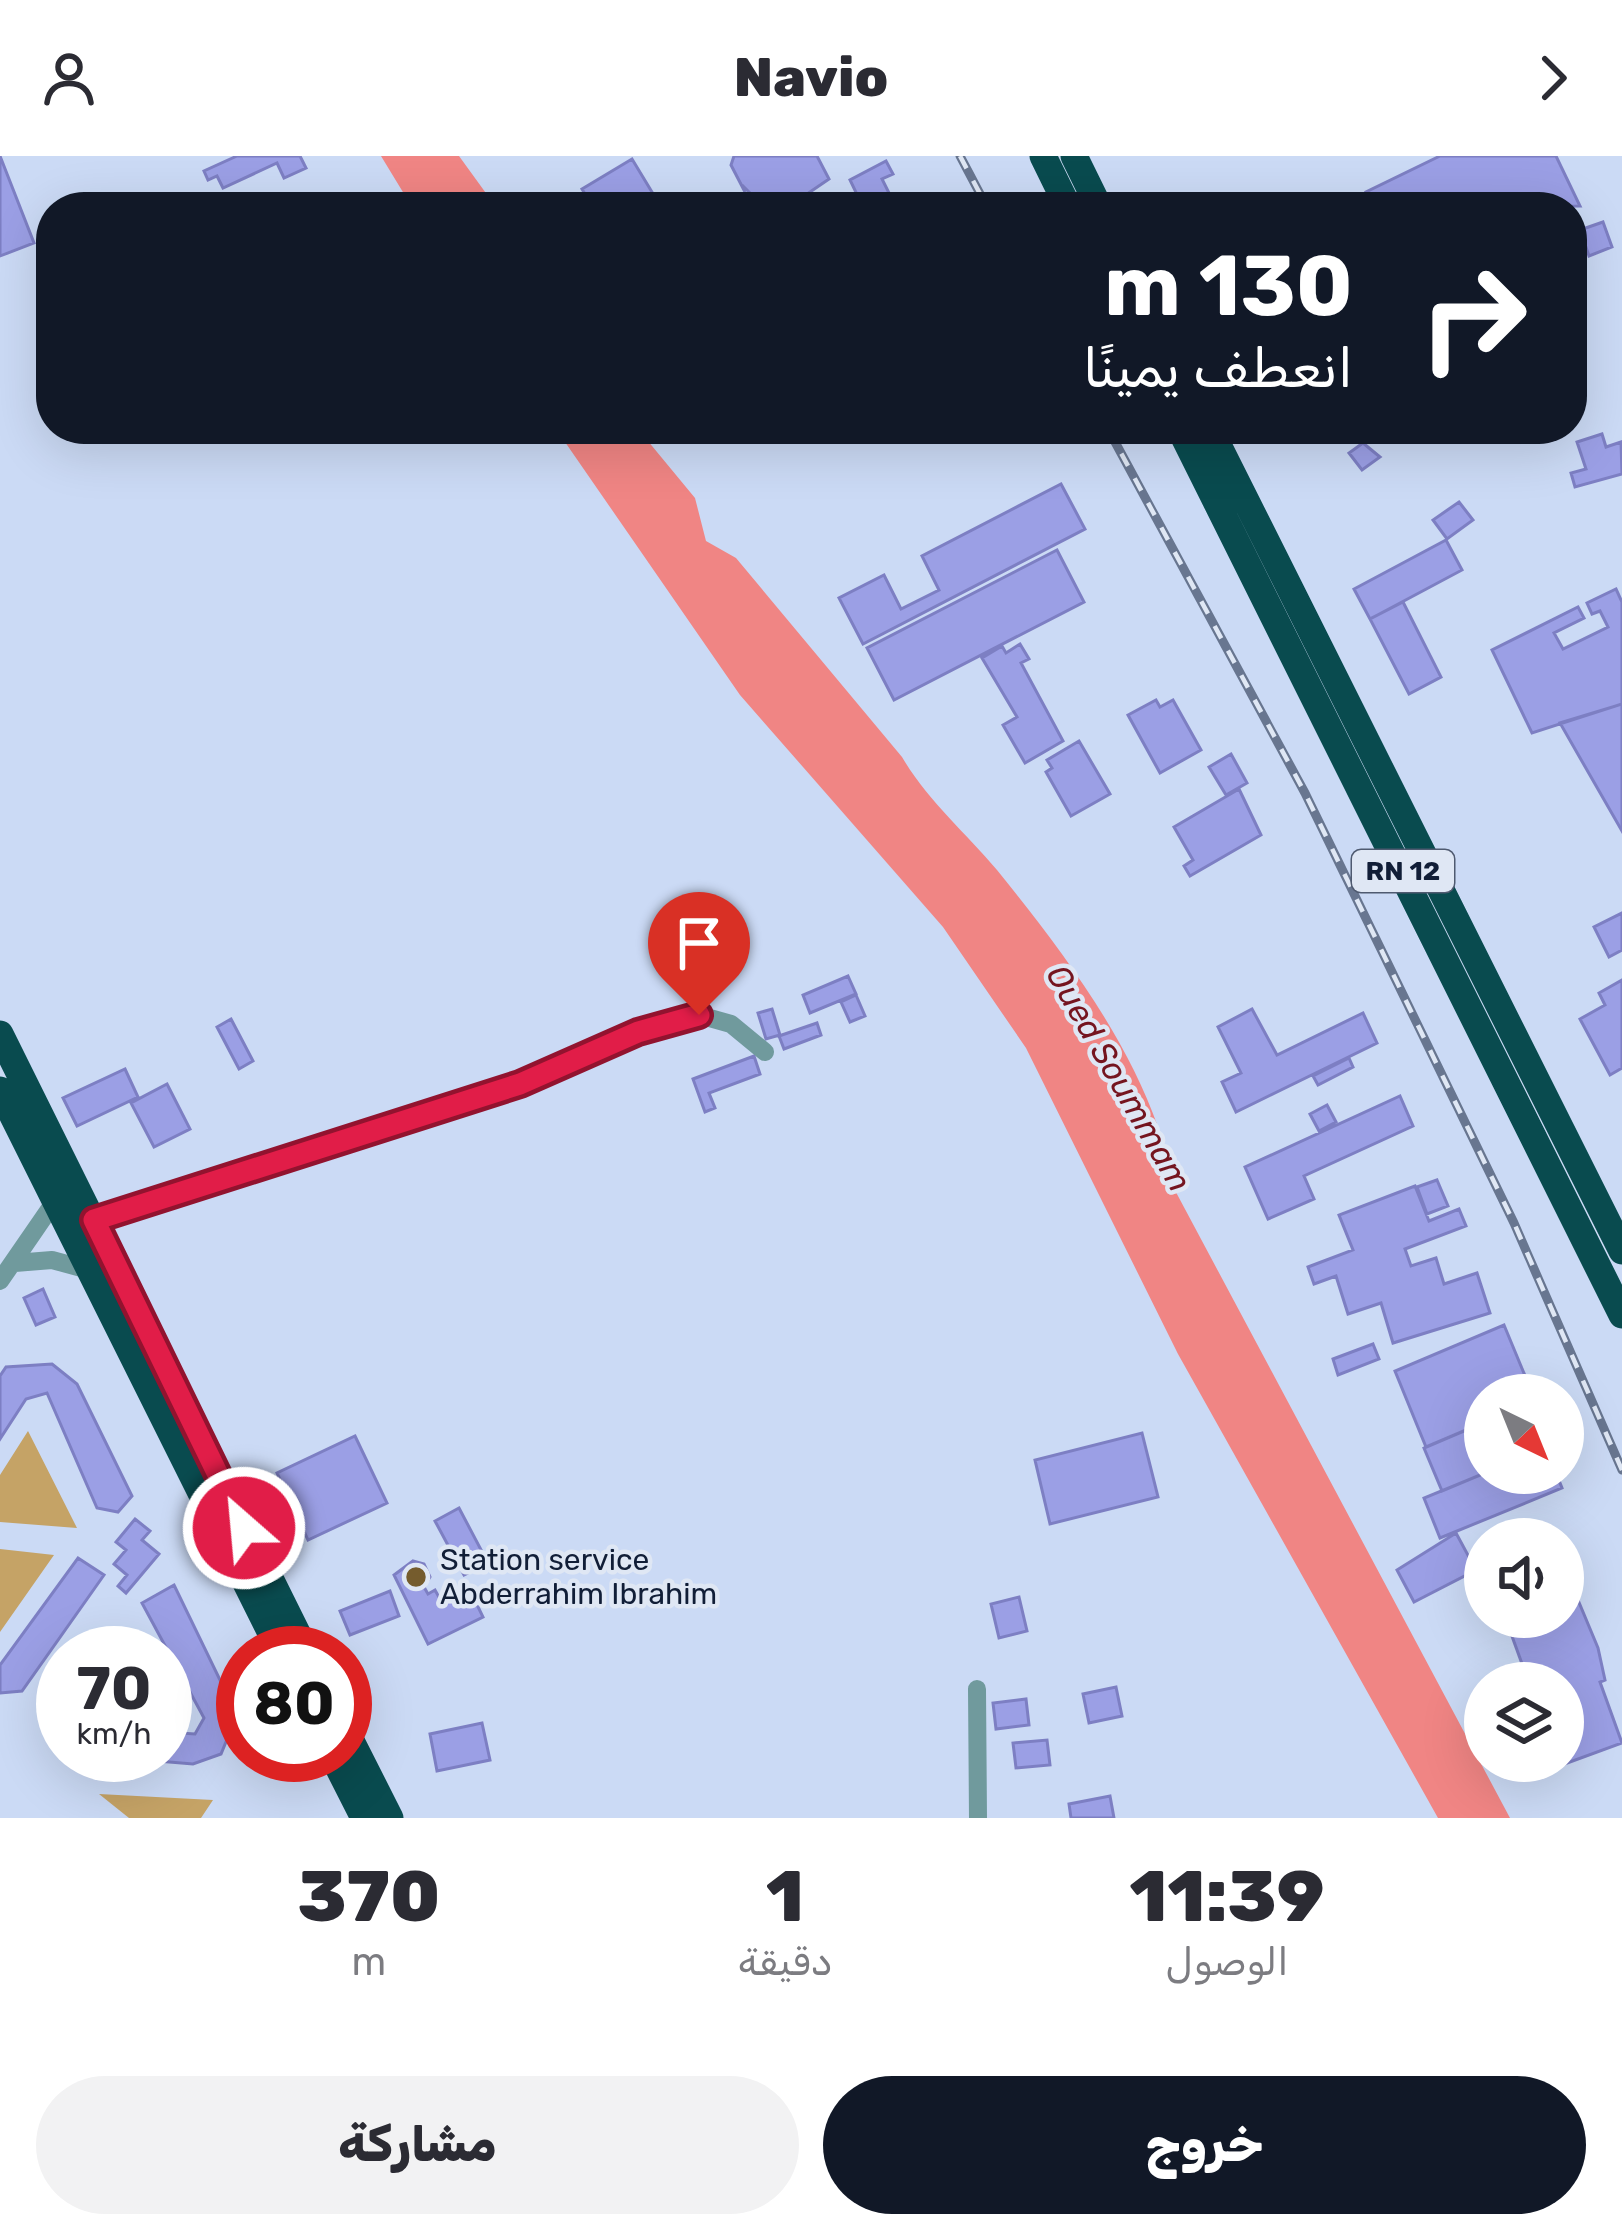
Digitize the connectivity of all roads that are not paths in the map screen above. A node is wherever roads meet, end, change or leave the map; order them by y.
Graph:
1 (1043, 156) edge
2 (1074, 156) edge
3 (1061, 192) edge
4 (1092, 192) edge
5 (1187, 444) edge
6 (1218, 444) edge
7 (0, 1034) edge
8 (764, 1052) dead end
9 (0, 1090) edge
10 (55, 1201) junction
11 (94, 1220) junction
12 (1622, 1251) edge
13 (15, 1263) junction
14 (89, 1270) junction
15 (0, 1281) edge
16 (1622, 1315) edge
17 (267, 1626) edge
18 (294, 1626) edge
19 (976, 1689) dead end
20 (346, 1782) edge
21 (372, 1782) edge
22 (364, 1818) edge
23 (390, 1818) edge
24 (978, 1818) edge

1 - 3 highway
2 - 4 highway
5 - 16 highway, RN 12
6 - 12 highway, RN 12
7 - 11 highway
8 - 11 street
9 - 10 highway
10 - 13 street
10 - 14 highway
11 - 18 highway
13 - 14 street
13 - 15 street
14 - 17 highway
19 - 24 street
20 - 22 highway
21 - 23 highway

